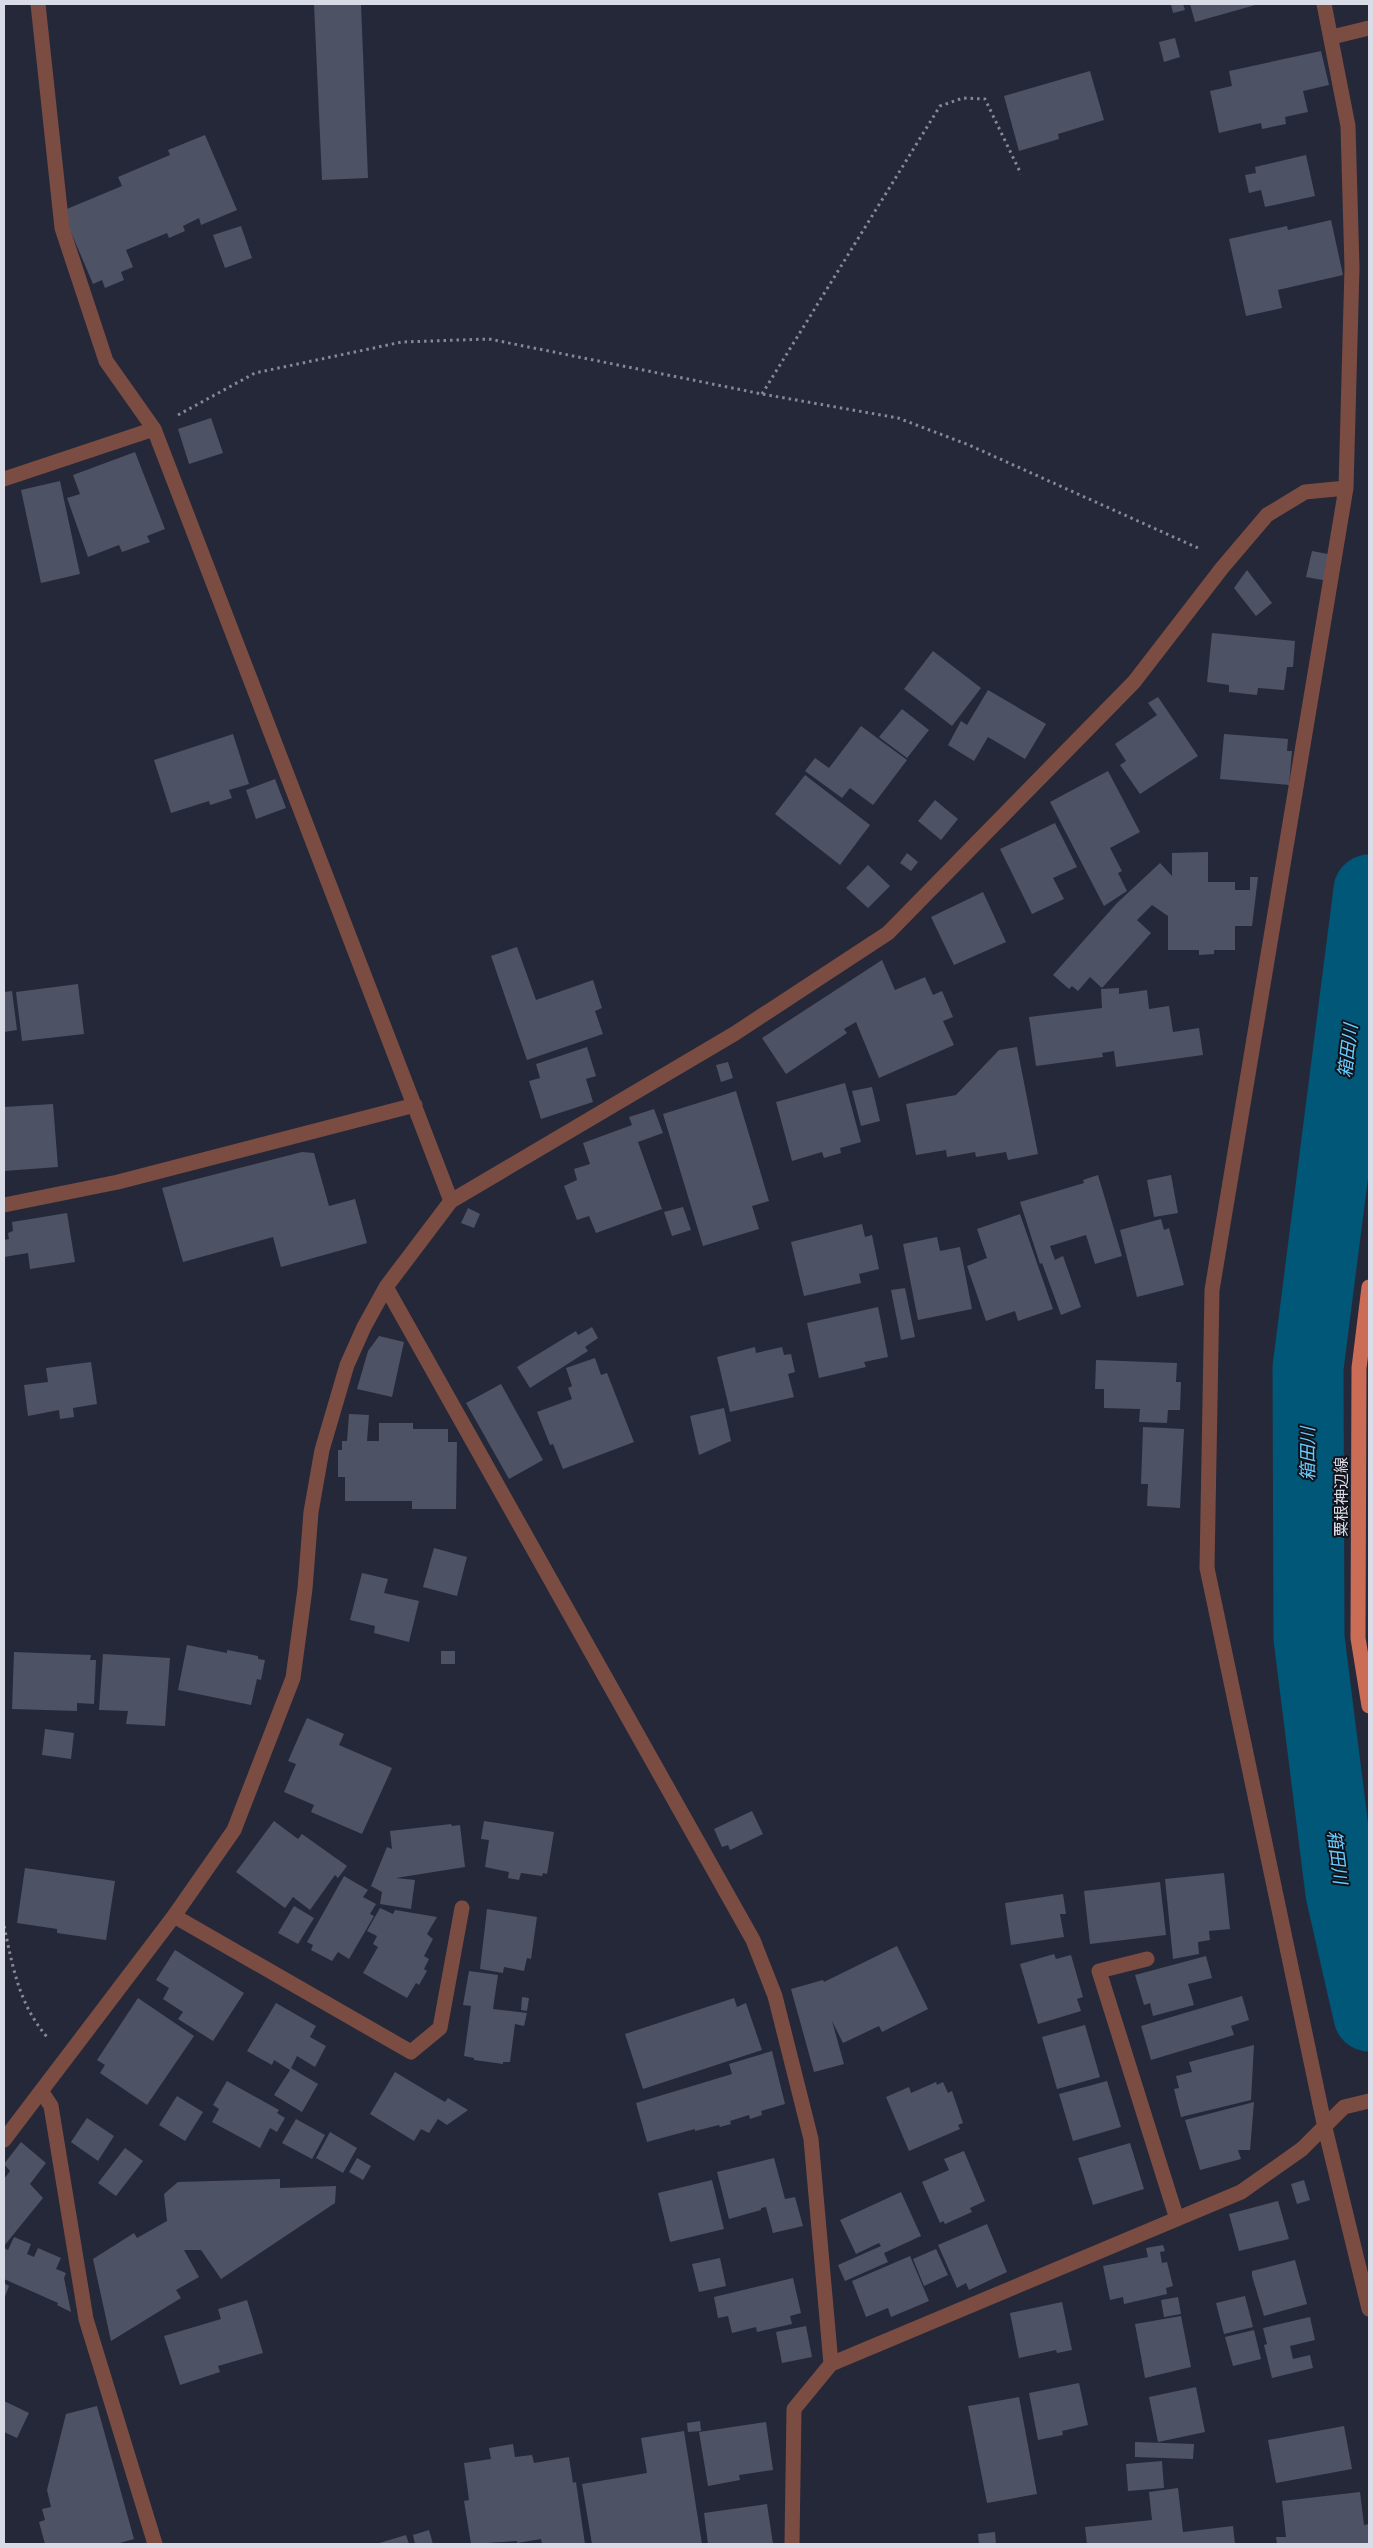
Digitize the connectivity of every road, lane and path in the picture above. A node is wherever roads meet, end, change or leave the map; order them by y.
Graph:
1 (38, 4) edge
2 (1324, 4) edge
3 (1369, 28) edge
4 (1332, 37) junction
5 (1021, 174) dead end
6 (762, 394) junction
7 (154, 430) junction
8 (4, 480) edge
9 (1346, 488) junction
10 (1205, 541) dead end
11 (415, 1105) junction
12 (451, 1201) junction
13 (4, 1204) edge
14 (386, 1287) junction
15 (1369, 1287) edge
16 (1363, 1638) edge
17 (1369, 1706) edge
18 (462, 1908) dead end
19 (174, 1916) junction
20 (4, 1926) edge
21 (1147, 1959) dead end
22 (66, 2059) junction
23 (42, 2092) junction
24 (1369, 2101) edge
25 (1324, 2128) junction
26 (4, 2140) edge
27 (1176, 2219) junction
28 (1369, 2309) edge
29 (831, 2364) junction
30 (155, 2544) edge
31 (792, 2544) edge

1 - 7 street
2 - 4 street
3 - 4 street
4 - 9 street
5 - 6 path
6 - 7 path
6 - 10 path
7 - 8 street
7 - 11 street
9 - 12 street
9 - 25 street
11 - 12 street
11 - 13 street
12 - 14 street
14 - 19 street
14 - 29 street
15 - 16 main road, 粟根神辺線
16 - 17 main road, 粟根神辺線
18 - 19 street
19 - 22 street
20 - 22 path
21 - 27 street
22 - 23 street
23 - 26 street
23 - 30 street
24 - 25 street
25 - 27 street
25 - 28 street
27 - 29 street
29 - 31 street

